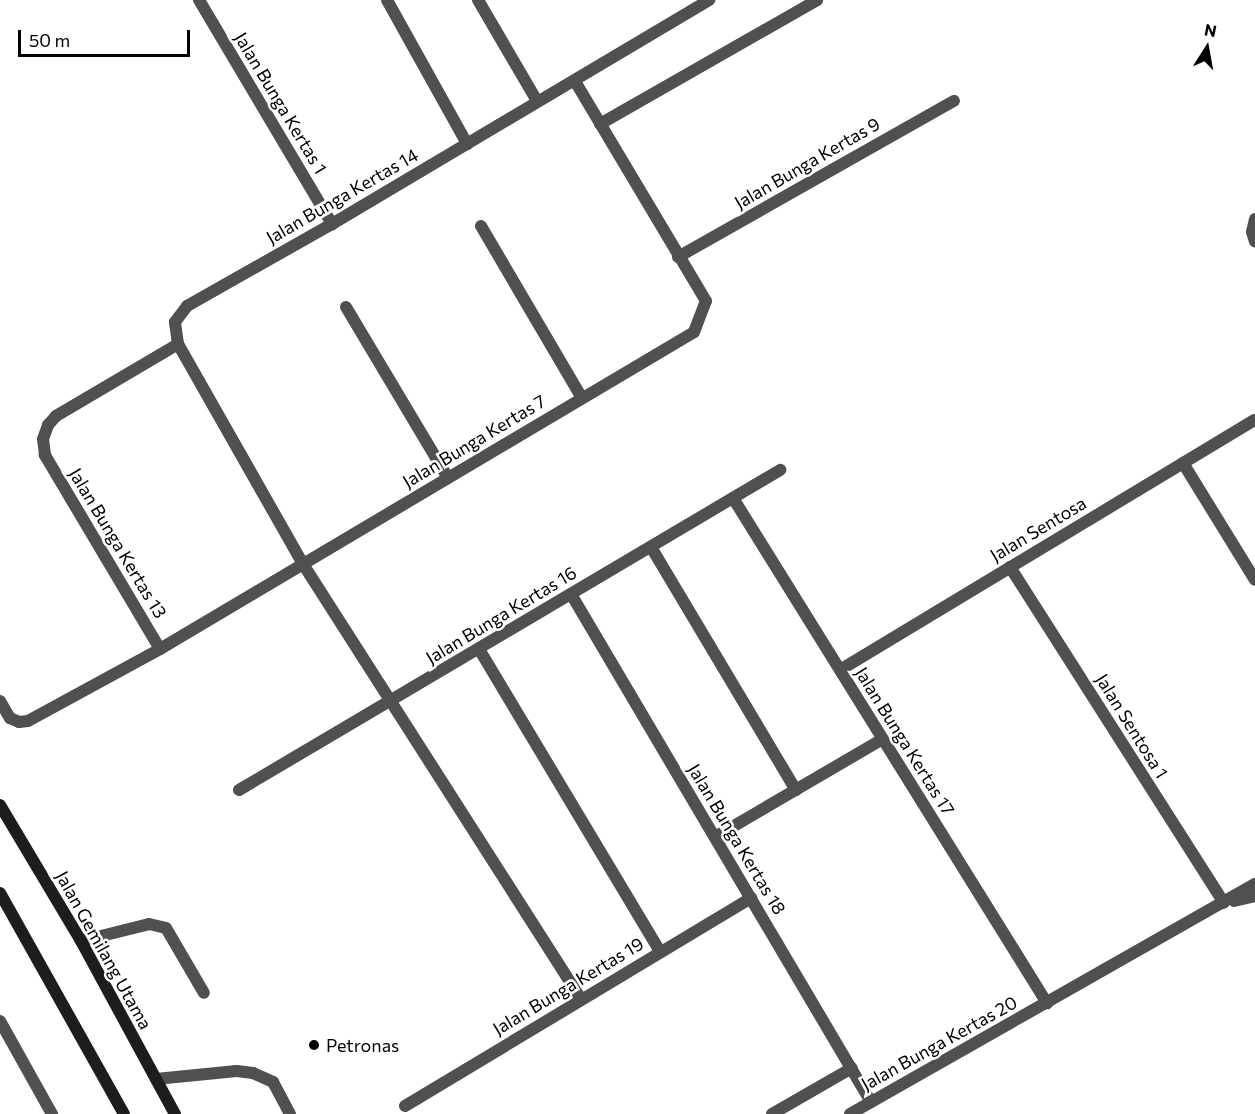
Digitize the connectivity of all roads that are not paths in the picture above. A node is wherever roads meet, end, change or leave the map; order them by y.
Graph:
1 (199, 0) edge
2 (387, 0) edge
3 (478, 0) edge
4 (708, 0) edge
5 (817, 0) edge
6 (574, 80) junction
7 (537, 101) junction
8 (954, 101) dead end
9 (600, 124) junction
10 (467, 144) junction
11 (1255, 219) edge
12 (332, 224) junction
13 (481, 226) dead end
14 (1255, 242) edge
15 (678, 256) junction
16 (346, 307) dead end
17 (178, 344) junction
18 (582, 398) junction
19 (1255, 420) edge
20 (1183, 463) junction
21 (780, 470) dead end
22 (448, 478) junction
23 (733, 498) junction
24 (651, 547) junction
25 (303, 564) junction
26 (1010, 567) junction
27 (1255, 580) edge
28 (571, 594) junction
29 (160, 649) junction
30 (479, 649) junction
31 (840, 670) junction
32 (0, 701) edge
33 (391, 701) junction
34 (883, 740) junction
35 (239, 790) dead end
36 (796, 790) junction
37 (0, 805) edge
38 (715, 837) junction
39 (1255, 884) edge
40 (0, 893) edge
41 (1255, 896) edge
42 (751, 898) junction
43 (1224, 903) junction
44 (81, 941) junction
45 (660, 952) junction
46 (204, 993) dead end
47 (581, 999) junction
48 (1047, 1003) junction
49 (0, 1022) edge
50 (852, 1068) junction
51 (156, 1079) junction
52 (871, 1102) junction
53 (405, 1106) dead end
54 (52, 1114) edge
55 (124, 1114) edge
56 (175, 1114) edge
57 (290, 1114) edge
58 (772, 1114) edge
59 (850, 1114) edge

1 - 12 street, Jalan Bunga Kertas 1
2 - 10 street
3 - 7 street
4 - 6 street, Jalan Bunga Kertas 14
5 - 9 street
6 - 7 street, Jalan Bunga Kertas 14
6 - 9 street, Jalan Bunga Kertas 7
7 - 10 street, Jalan Bunga Kertas 14
8 - 15 street, Jalan Bunga Kertas 9
9 - 15 street, Jalan Bunga Kertas 7
10 - 12 street, Jalan Bunga Kertas 14
11 - 14 street
12 - 17 street, Jalan Bunga Kertas 14
13 - 18 street
15 - 18 street, Jalan Bunga Kertas 7
16 - 22 street
17 - 25 street
17 - 29 street, Jalan Bunga Kertas 13
18 - 22 street, Jalan Bunga Kertas 7
19 - 20 street, Jalan Sentosa
20 - 26 street, Jalan Sentosa
20 - 27 street
21 - 23 street, Jalan Bunga Kertas 16
22 - 25 street, Jalan Bunga Kertas 7
23 - 24 street, Jalan Bunga Kertas 16
23 - 31 street, Jalan Bunga Kertas 17
24 - 28 street, Jalan Bunga Kertas 16
24 - 36 street
25 - 29 street, Jalan Bunga Kertas 7
25 - 33 street
26 - 31 street, Jalan Sentosa
26 - 43 street, Jalan Sentosa 1
28 - 30 street, Jalan Bunga Kertas 16
28 - 38 street, Jalan Bunga Kertas 18
29 - 32 street, Jalan Bunga Kertas 7
30 - 33 street, Jalan Bunga Kertas 16
30 - 45 street
31 - 34 street, Jalan Bunga Kertas 17
33 - 35 street, Jalan Bunga Kertas 16
33 - 47 street
34 - 36 street
34 - 48 street, Jalan Bunga Kertas 17
36 - 38 street
37 - 44 main road, Jalan Gemilang Utama
38 - 42 street, Jalan Bunga Kertas 18
39 - 43 street
40 - 55 main road
41 - 43 street
42 - 45 street, Jalan Bunga Kertas 19
42 - 50 street, Jalan Bunga Kertas 18
43 - 48 street, Jalan Bunga Kertas 20
44 - 46 street
44 - 51 main road, Jalan Gemilang Utama
45 - 47 street, Jalan Bunga Kertas 19
47 - 53 street, Jalan Bunga Kertas 19
48 - 52 street, Jalan Bunga Kertas 20
49 - 54 street
50 - 52 street, Jalan Bunga Kertas 18
50 - 58 street, Jalan Bunga Kertas 20
51 - 56 main road, Jalan Gemilang Utama
51 - 57 street
52 - 59 street, Jalan Bunga Kertas 20

